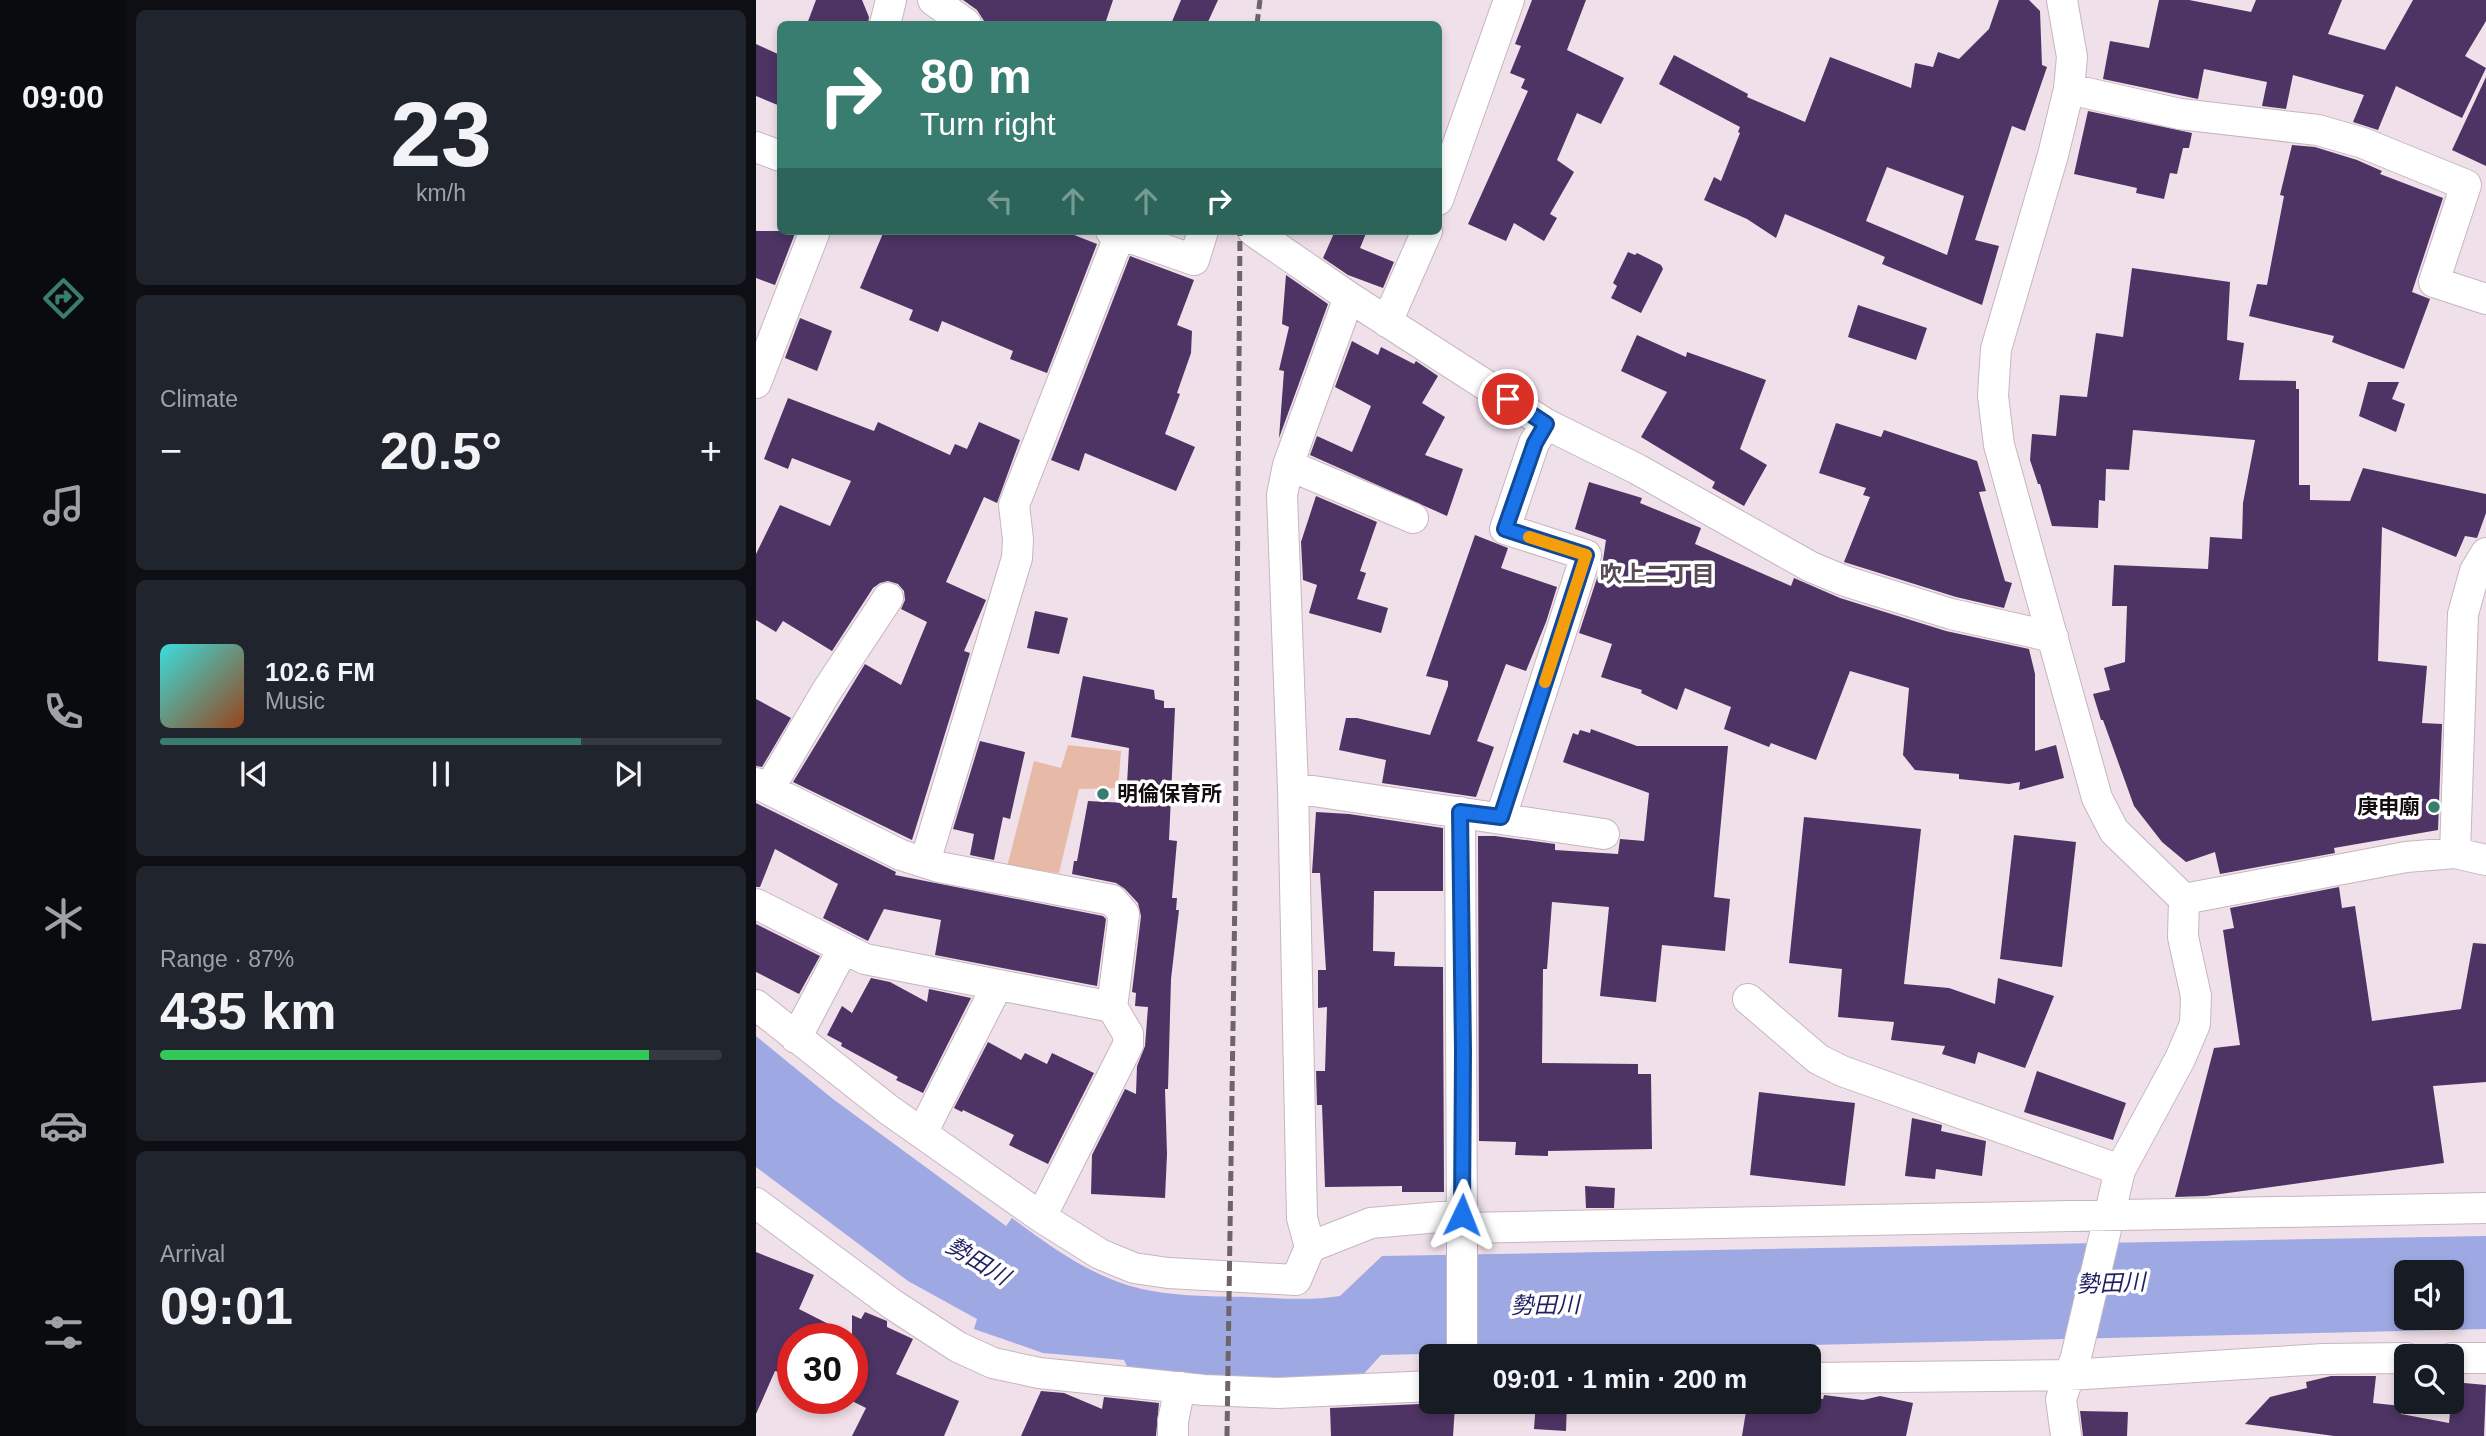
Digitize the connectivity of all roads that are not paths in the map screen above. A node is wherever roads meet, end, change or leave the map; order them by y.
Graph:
1 (891, 0) edge
2 (933, 0) edge
3 (1509, 0) edge
4 (2062, 0) edge
5 (887, 21) edge
6 (962, 21) edge
7 (2069, 89) junction
8 (756, 148) edge
9 (777, 155) edge
10 (1442, 189) edge
11 (813, 235) edge
12 (1114, 235) edge
13 (1123, 235) edge
14 (1202, 235) edge
15 (1259, 235) edge
16 (1425, 235) edge
17 (1349, 297) junction
18 (2486, 299) edge
19 (1387, 322) junction
20 (756, 383) edge
21 (1546, 424) junction
22 (1288, 465) junction
23 (1413, 518) dead end
24 (2486, 553) edge
25 (888, 598) dead end
26 (2053, 637) junction
27 (762, 786) edge
28 (1293, 788) junction
29 (1460, 812) junction
30 (1501, 817) junction
31 (1604, 834) dead end
32 (2455, 852) junction
33 (2486, 860) edge
34 (925, 862) junction
35 (2184, 899) junction
36 (756, 904) edge
37 (843, 949) junction
38 (997, 986) junction
39 (1748, 999) dead end
40 (756, 1005) edge
41 (1112, 1007) junction
42 (796, 1038) junction
43 (922, 1133) junction
44 (2120, 1170) junction
45 (756, 1203) edge
46 (2486, 1208) edge
47 (1041, 1217) junction
48 (2106, 1224) junction
49 (1461, 1227) junction
50 (1310, 1247) junction
51 (1462, 1344) edge
52 (2394, 1358) edge
53 (2464, 1358) edge
54 (2486, 1358) edge
55 (2072, 1366) junction
56 (1821, 1377) edge
57 (1180, 1387) junction
58 (1419, 1387) edge
59 (1173, 1436) edge
60 (2066, 1436) edge

1 - 5 street
2 - 6 street
3 - 10 street
4 - 7 street
7 - 18 street
7 - 26 street
8 - 9 street
11 - 20 street
12 - 34 street
13 - 14 street
15 - 17 street
16 - 19 street
17 - 19 street
17 - 22 street
19 - 21 street
21 - 26 street
21 - 30 street
22 - 23 street
22 - 28 street
24 - 32 street
25 - 27 street
26 - 35 street
27 - 34 street
28 - 29 street
28 - 50 street
29 - 30 street
29 - 49 street
30 - 31 street
32 - 33 street
32 - 35 street
34 - 41 street
35 - 44 street
36 - 37 street
37 - 38 street
37 - 42 street
38 - 41 street
38 - 43 street
39 - 44 street
40 - 42 street
41 - 47 street
42 - 43 street
43 - 47 street
44 - 48 street
45 - 57 street
46 - 48 street
47 - 50 street
48 - 49 street
48 - 55 street
49 - 50 street
49 - 51 street
52 - 55 street
53 - 54 street
55 - 56 street
55 - 60 street
57 - 58 street
57 - 59 street

